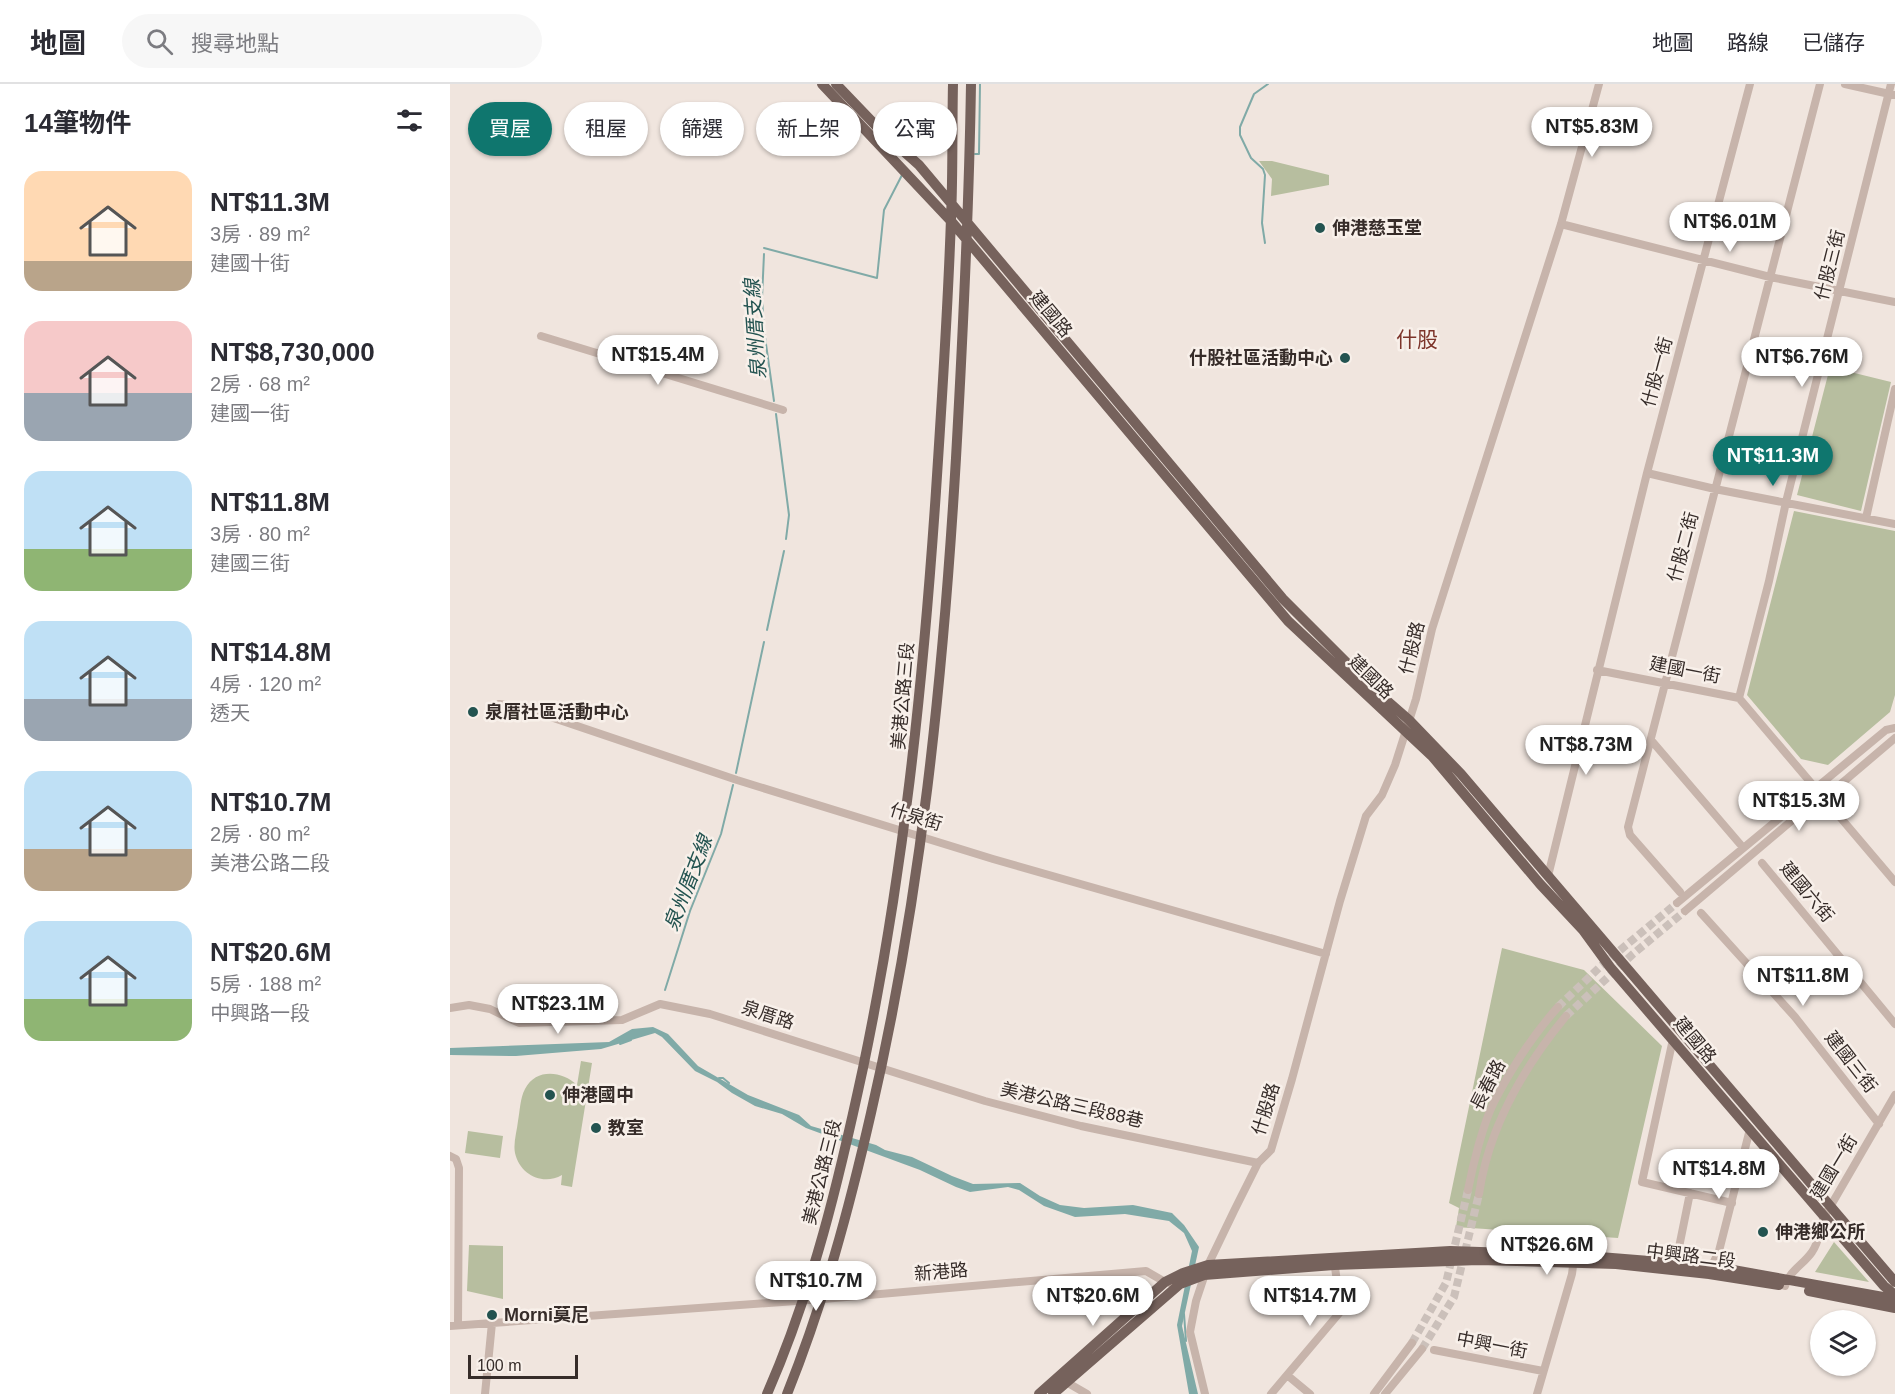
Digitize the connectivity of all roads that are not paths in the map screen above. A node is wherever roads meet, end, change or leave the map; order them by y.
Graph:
1 (822, 84) edge
2 (836, 84) edge
3 (953, 84) edge
4 (971, 84) edge
5 (1599, 84) edge
6 (1750, 84) edge
7 (1820, 84) edge
8 (1845, 84) edge
9 (1892, 84) edge
10 (1892, 95) edge
11 (951, 205) junction
12 (951, 221) junction
13 (1561, 224) junction
14 (968, 225) junction
15 (968, 242) junction
16 (1704, 260) junction
17 (1770, 277) junction
18 (1841, 292) junction
19 (1895, 302) edge
20 (541, 336) dead end
21 (1895, 389) edge
22 (783, 410) dead end
23 (1153, 452) junction
24 (1647, 473) junction
25 (1715, 489) junction
26 (1786, 502) junction
27 (1866, 518) junction
28 (1895, 524) edge
29 (1598, 670) junction
30 (1665, 682) junction
31 (1739, 698) junction
32 (499, 704) dead end
33 (1409, 720) junction
34 (1895, 728) edge
35 (1405, 733) junction
36 (1895, 738) edge
37 (1651, 740) junction
38 (1815, 788) junction
39 (1824, 797) junction
40 (904, 831) junction
41 (922, 836) junction
42 (1740, 844) dead end
43 (1762, 863) dead end
44 (1548, 876) junction
45 (1895, 882) edge
46 (1680, 892) dead end
47 (1677, 903) tunnel mouth
48 (1685, 911) tunnel mouth
49 (1701, 913) dead end
50 (1326, 954) junction
51 (1558, 1006) tunnel mouth
52 (450, 1008) edge
53 (1566, 1016) tunnel mouth
54 (1895, 1024) edge
55 (1673, 1039) junction
56 (864, 1064) junction
57 (881, 1069) junction
58 (1895, 1095) edge
59 (1879, 1124) junction
60 (1750, 1129) junction
61 (450, 1156) edge
62 (1258, 1162) junction
63 (1468, 1190) tunnel mouth
64 (1690, 1193) junction
65 (1479, 1194) tunnel mouth
66 (1731, 1203) junction
67 (1827, 1212) junction
68 (1574, 1259) junction
69 (1334, 1261) junction
70 (1676, 1266) junction
71 (1710, 1270) junction
72 (1193, 1275) junction
73 (1165, 1282) junction
74 (1895, 1282) edge
75 (1786, 1283) junction
76 (1895, 1295) edge
77 (823, 1299) junction
78 (1895, 1299) edge
79 (805, 1300) junction
80 (1895, 1308) edge
81 (492, 1323) junction
82 (454, 1326) edge
83 (1412, 1342) tunnel mouth
84 (1422, 1349) tunnel mouth
85 (1434, 1350) dead end
86 (1543, 1371) junction
87 (1287, 1375) junction
88 (1062, 1380) junction
89 (485, 1394) edge
90 (767, 1394) edge
91 (787, 1394) edge
92 (1039, 1394) edge
93 (1053, 1394) edge
94 (1087, 1394) edge
95 (1205, 1394) edge
96 (1271, 1394) edge
97 (1310, 1394) edge
98 (1374, 1394) edge
99 (1385, 1394) edge
100 (1537, 1394) edge

1 - 12 main road, 建國路
2 - 11 main road, 建國路
3 - 11 main road, 美港公路三段
4 - 14 main road, 美港公路三段
5 - 13 street, 什股路
6 - 16 street, 什股一街
7 - 17 street, 什股二街
8 - 10 street
9 - 10 street, 什股三街
10 - 18 street, 什股三街
11 - 12 main road, 美港公路三段
11 - 14 main road, 建國路
12 - 15 main road, 建國路
12 - 40 main road, 美港公路三段
13 - 16 street
13 - 33 street, 什股路
14 - 15 main road, 美港公路三段
14 - 23 main road, 建國路
15 - 23 main road, 建國路
15 - 41 main road, 美港公路三段
16 - 17 street
16 - 24 street, 什股一街
17 - 18 street
17 - 25 street, 什股二街
18 - 19 street
18 - 26 street, 什股三街
20 - 22 street
21 - 27 street
23 - 33 main road, 建國路
23 - 35 main road, 建國路
24 - 25 street
24 - 29 street, 什股一街
25 - 26 street
25 - 30 street, 什股二街
26 - 27 street
26 - 31 street, 什股三街
27 - 28 street
29 - 30 street, 建國一街
29 - 44 street
30 - 31 street, 建國一街
30 - 37 street, 什股二街
31 - 38 street, 建國一街
32 - 40 street, 什泉街
33 - 35 street, 什股路
33 - 44 main road, 建國路
34 - 38 street
35 - 50 street, 什股路
35 - 55 main road, 建國路
36 - 39 street
37 - 42 street
37 - 46 street
38 - 39 street, 建國一街
38 - 47 street
39 - 45 street, 建國一街
39 - 48 street
40 - 41 street, 什泉街
40 - 56 main road, 美港公路三段
41 - 50 street, 什泉街
41 - 57 main road, 美港公路三段
43 - 54 street, 建國六街
44 - 67 main road, 建國路
49 - 59 street, 建國三街
50 - 62 street, 什股路
51 - 63 street, 長春路
52 - 56 street, 泉厝路
53 - 65 street, 長春路
55 - 60 main road, 建國路
55 - 64 street
56 - 57 street, 泉厝路
56 - 79 main road, 美港公路三段
57 - 62 street, 美港公路三段88巷
57 - 77 main road, 美港公路三段
58 - 59 street, 建國一街
59 - 67 street, 建國一街
60 - 66 street
60 - 67 main road, 建國路
61 - 82 street
62 - 72 street, 什股路
64 - 66 street
64 - 70 street
66 - 71 street
67 - 74 main road, 建國路
67 - 75 street, 建國一街
67 - 76 main road, 建國路
68 - 69 main road, 中興路二段
68 - 70 main road, 中興路二段
68 - 86 street
69 - 72 main road, 中興路二段
69 - 87 street
70 - 71 main road, 中興路二段
71 - 75 main road, 中興路二段
72 - 73 main road, 中興路二段
72 - 88 main road
72 - 95 street, 什股路
73 - 77 street, 新港路
73 - 88 main road, 中興路二段
75 - 78 main road, 中興路二段
75 - 80 main road, 中興路二段
77 - 79 street, 新港路
77 - 91 main road, 美港公路三段
79 - 81 street, 新港路
79 - 90 main road, 美港公路三段
81 - 82 street, 新港路
81 - 89 street
83 - 98 street
84 - 99 street
85 - 86 street, 中興一街
86 - 100 street
87 - 96 street
87 - 97 street
88 - 92 main road
88 - 93 main road
88 - 94 street

